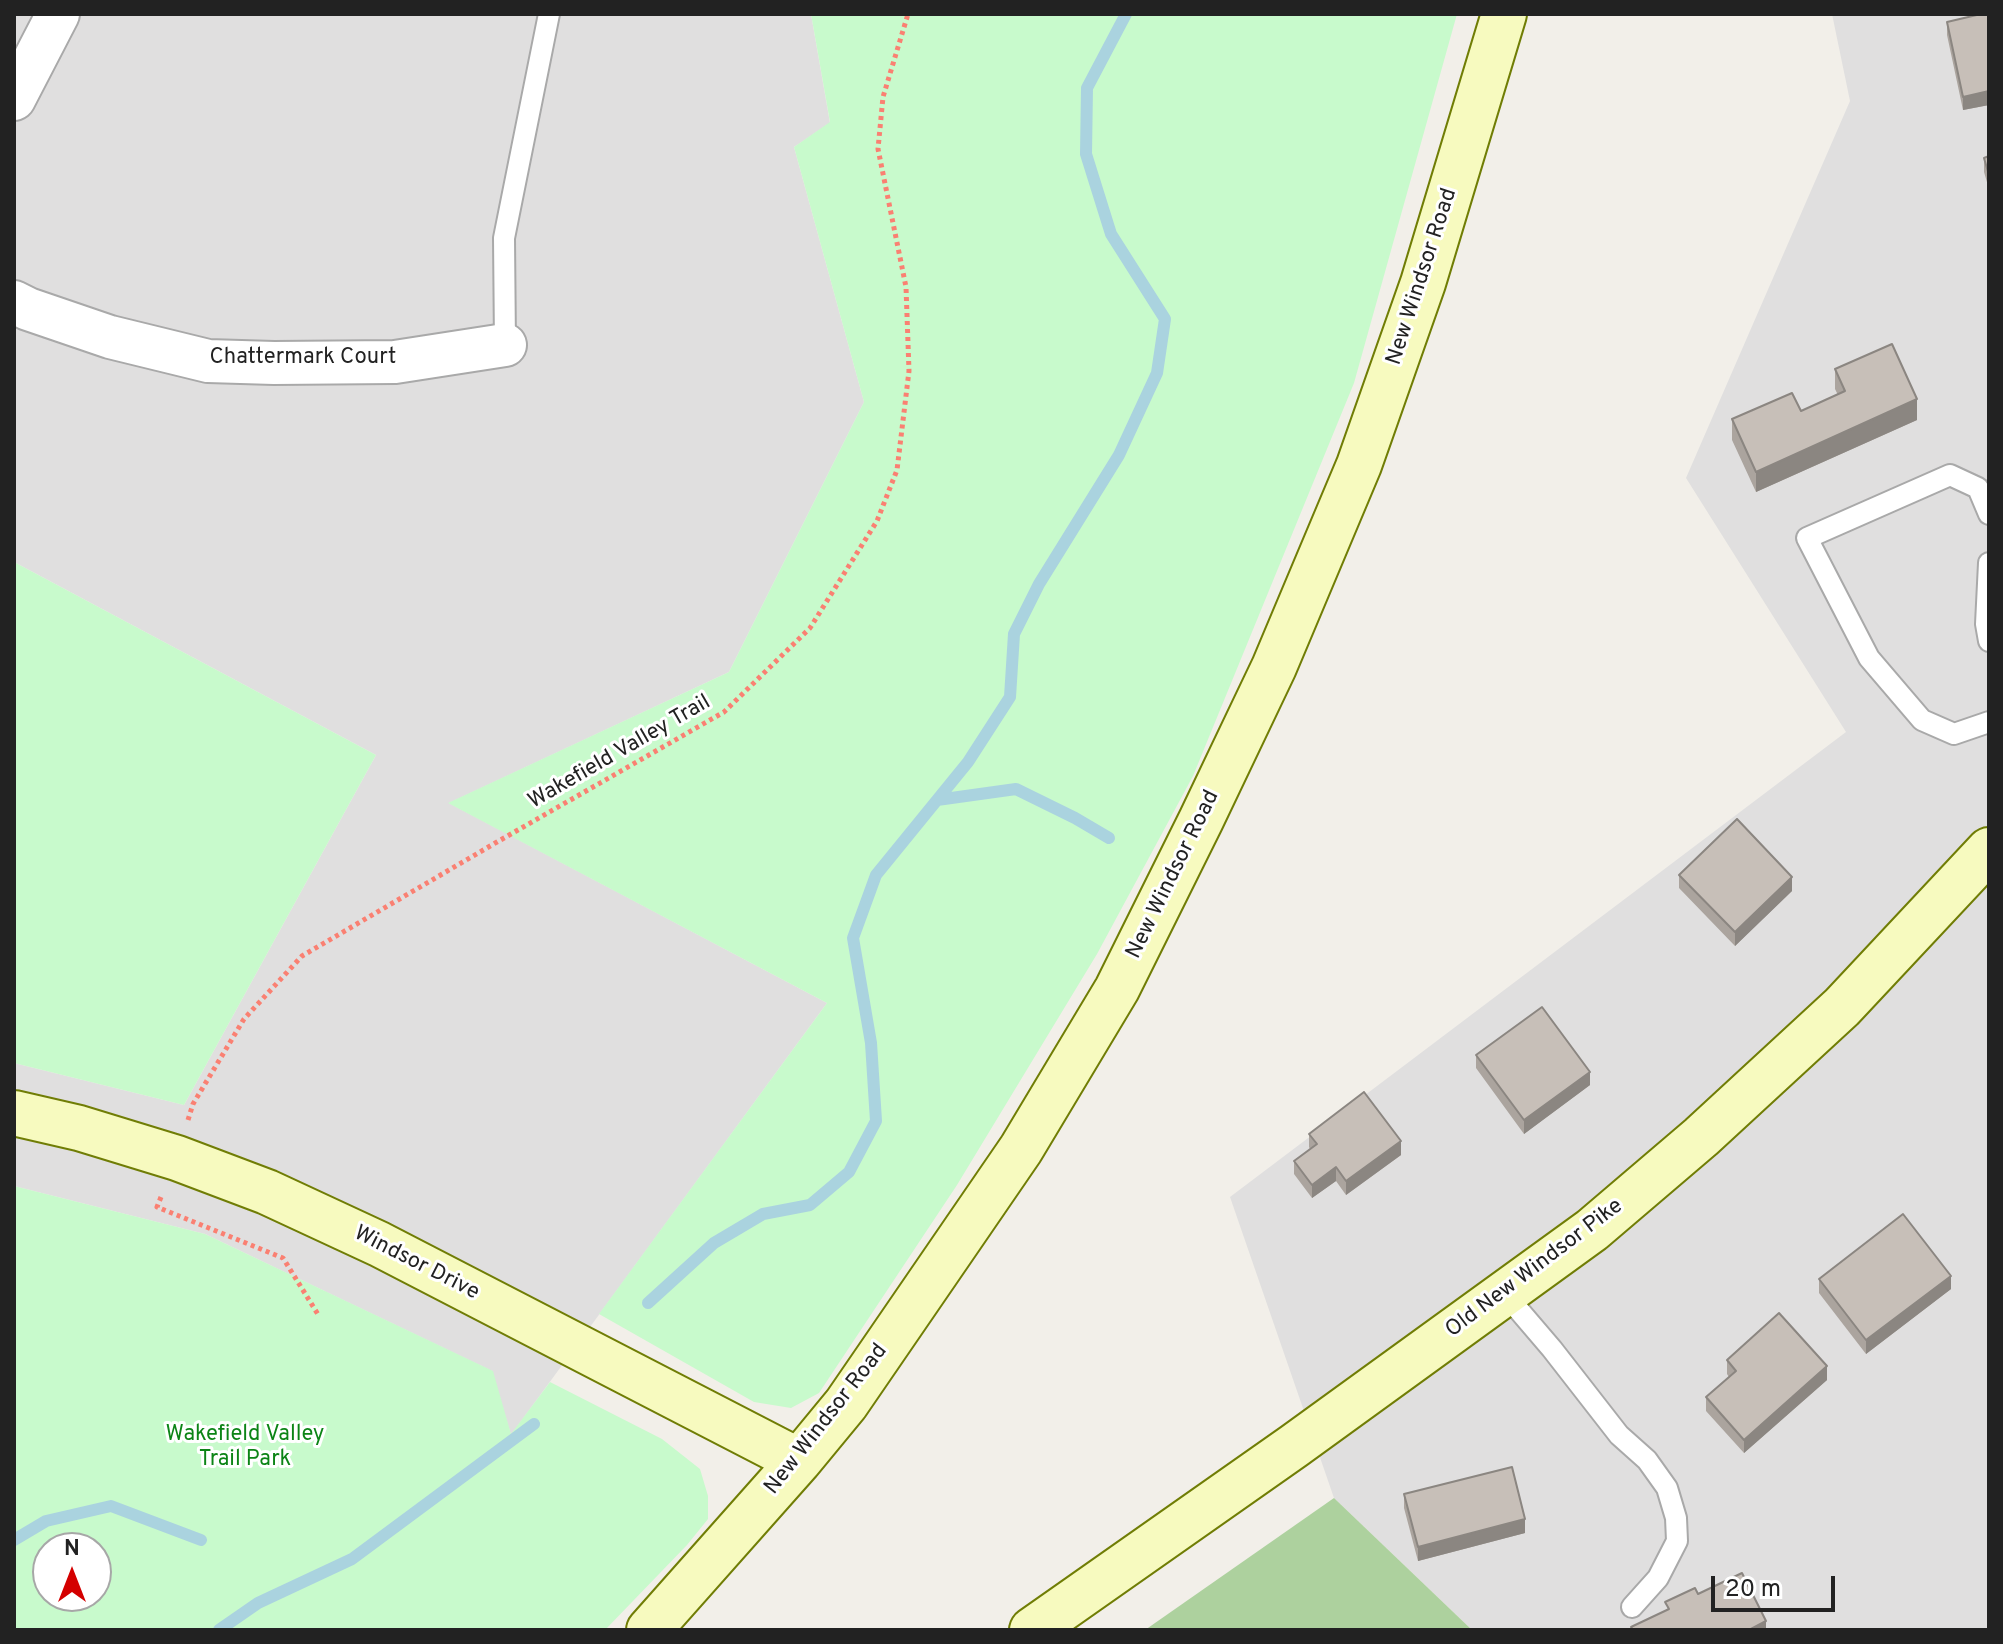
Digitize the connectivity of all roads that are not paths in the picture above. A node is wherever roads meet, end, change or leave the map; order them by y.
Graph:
1 (58, 14) edge
2 (549, 14) edge
3 (1504, 14) edge
4 (14, 99) edge
5 (14, 302) edge
6 (505, 345) joint
7 (1989, 514) edge
8 (1989, 563) edge
9 (1989, 641) edge
10 (1989, 722) edge
11 (1989, 850) edge
12 (14, 1113) edge
13 (1505, 1294) junction
14 (799, 1461) junction
15 (1632, 1607) dead end
16 (649, 1630) edge
17 (1032, 1630) edge

1 - 4 street
2 - 6 lane
3 - 14 street, New Windsor Road
5 - 6 street, Chattermark Court
7 - 10 lane
8 - 9 lane
11 - 13 street, Old New Windsor Pike
12 - 14 street, Windsor Drive
13 - 15 lane
13 - 17 street, Old New Windsor Pike
14 - 16 street, New Windsor Road

